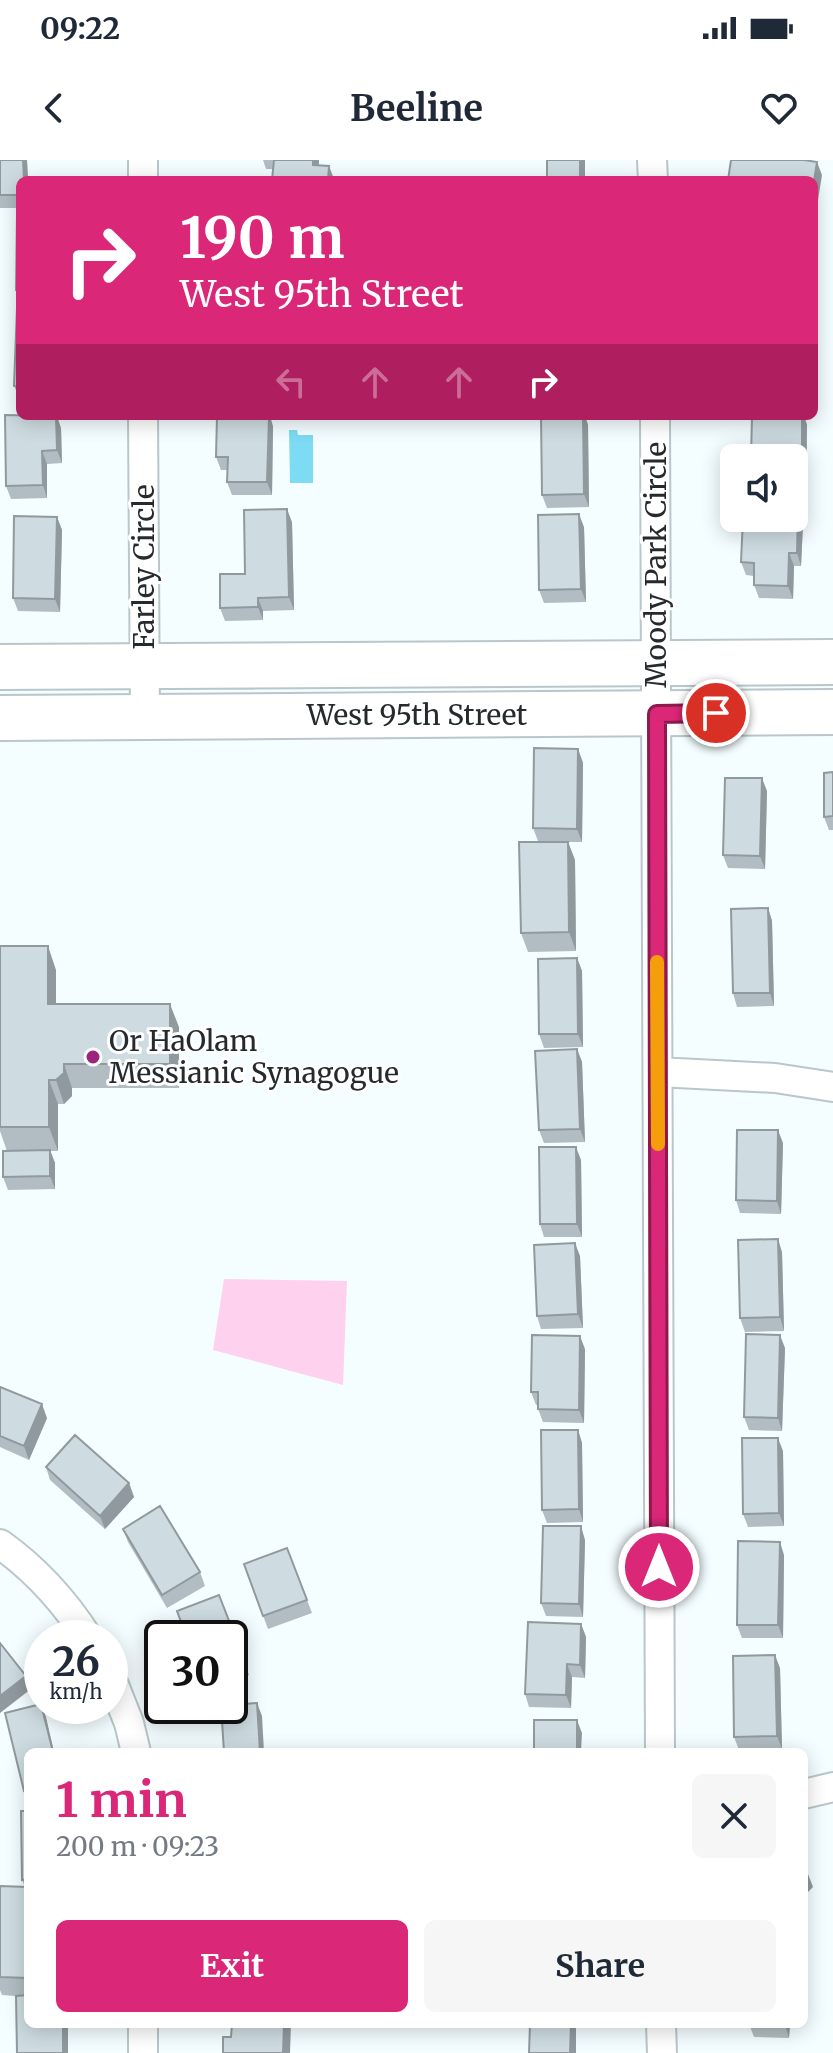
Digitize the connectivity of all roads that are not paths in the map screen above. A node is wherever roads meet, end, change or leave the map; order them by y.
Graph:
1 (143, 420) edge
2 (655, 420) edge
3 (657, 662) junction
4 (833, 662) edge
5 (144, 666) junction
6 (0, 667) edge
7 (833, 712) edge
8 (657, 714) junction
9 (145, 717) junction
10 (0, 718) edge
11 (658, 1072) junction
12 (833, 1087) edge
13 (0, 1544) edge
14 (75, 1620) edge
15 (128, 1720) edge
16 (135, 1748) edge
17 (660, 1748) edge
18 (833, 1787) edge
19 (808, 1793) edge
20 (143, 2028) edge
21 (661, 2028) edge
22 (143, 2053) edge
23 (662, 2053) edge

1 - 5 street, Farley Circle
2 - 3 street, Moody Park Circle
3 - 4 main road, West 95th Street
3 - 5 main road, West 95th Street
3 - 8 street, Moody Park Circle
5 - 6 main road, West 95th Street
5 - 9 street, Farley Circle
7 - 8 main road, West 95th Street
8 - 9 main road, West 95th Street
8 - 11 street, Moody Park Circle
9 - 10 main road, West 95th Street
11 - 12 street
11 - 17 street, Moody Park Circle
13 - 14 street
15 - 16 street
18 - 19 street
20 - 22 street
21 - 23 street

